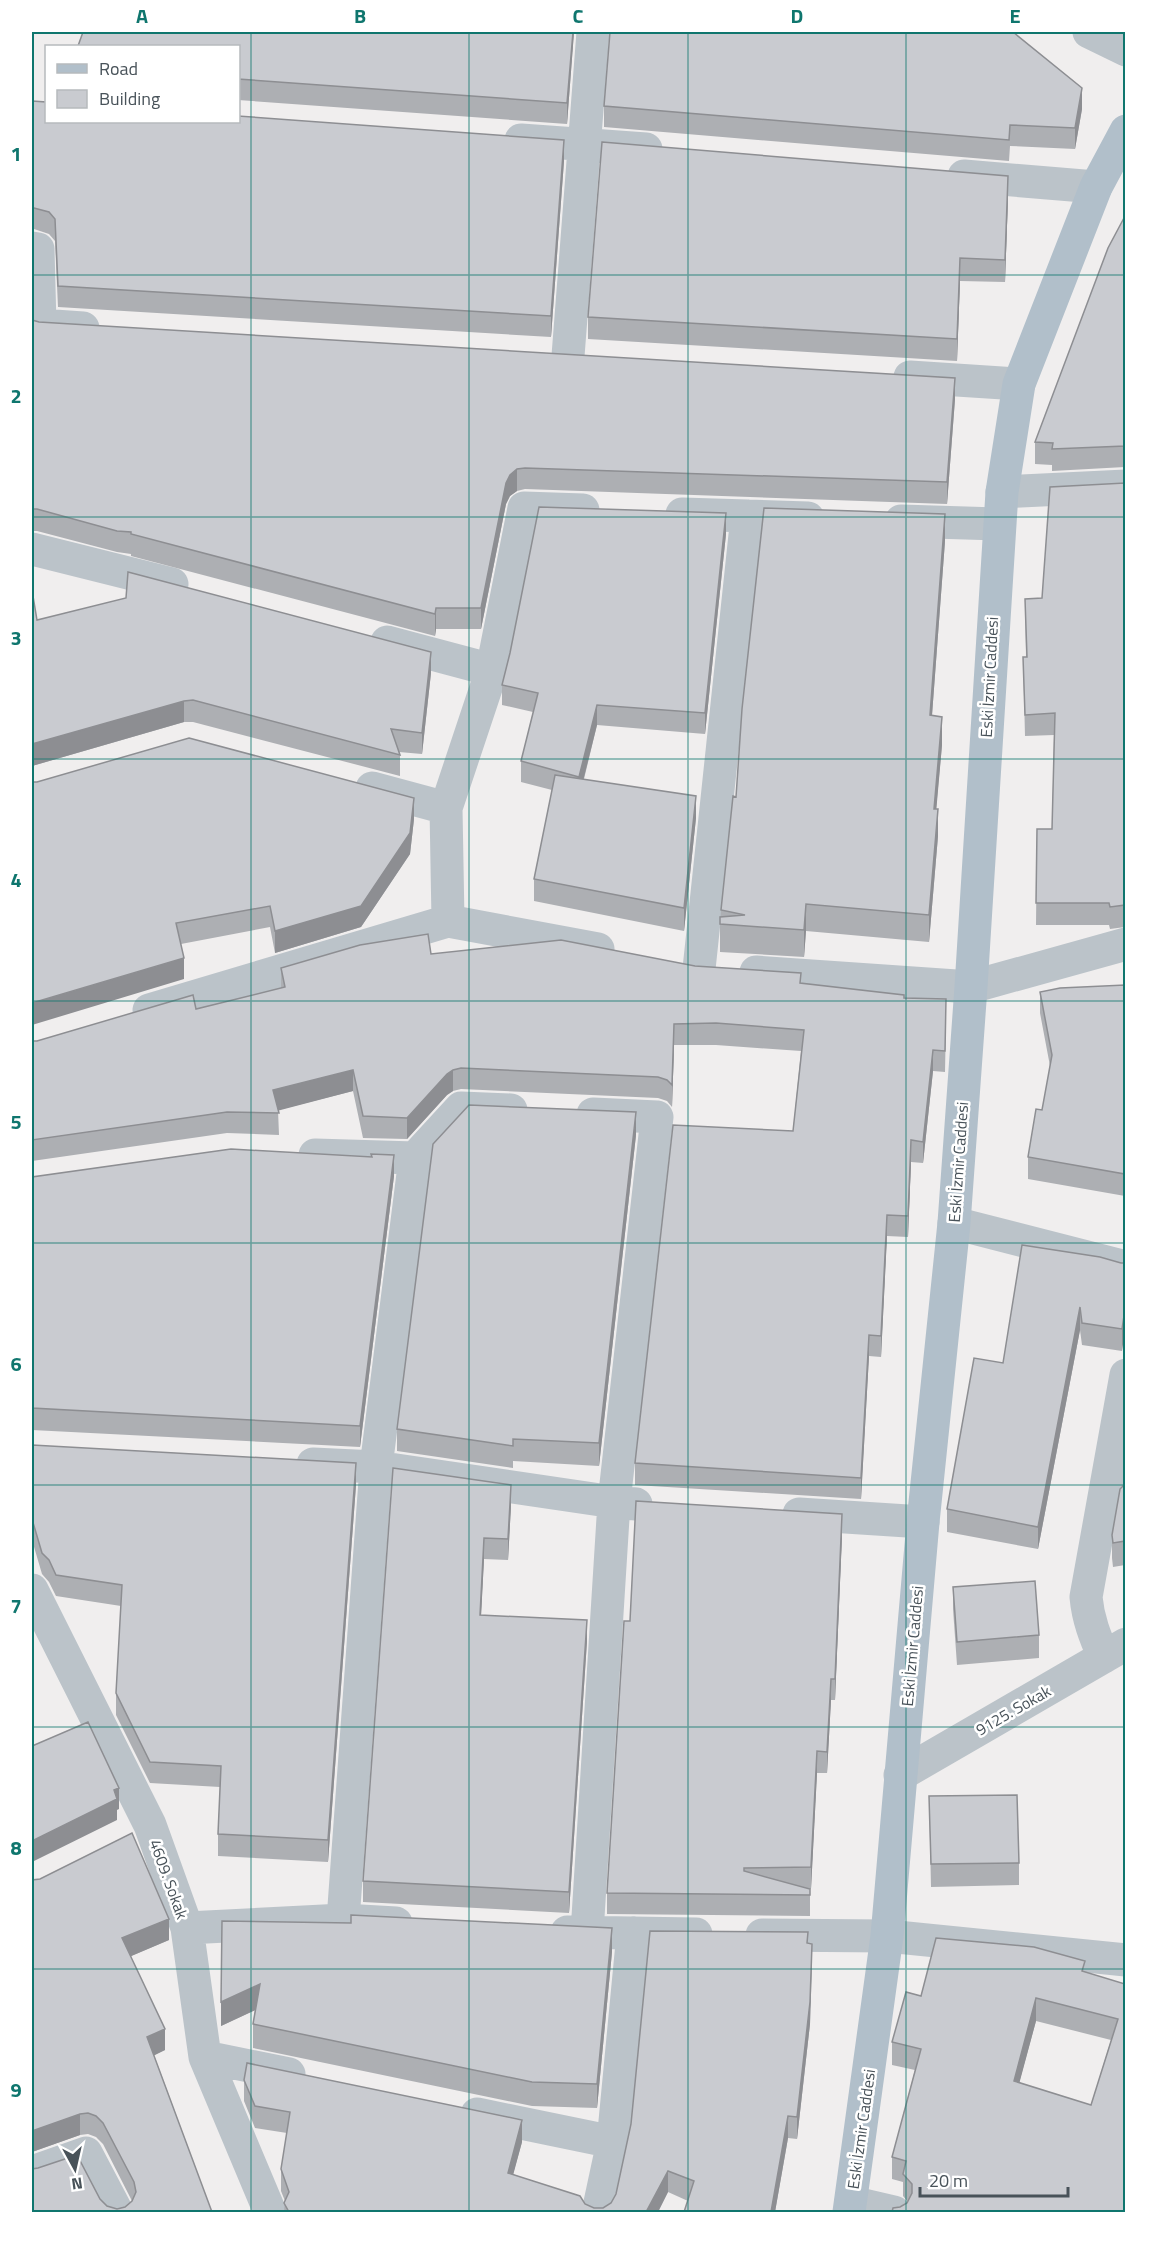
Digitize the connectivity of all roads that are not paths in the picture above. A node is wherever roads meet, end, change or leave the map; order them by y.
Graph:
1 (593, 32) edge
2 (1089, 32) edge
3 (1125, 50) edge
4 (1125, 131) edge
5 (489, 137) edge
6 (585, 144) junction
7 (680, 152) edge
8 (930, 173) edge
9 (1096, 187) junction
10 (32, 248) edge
11 (111, 329) edge
12 (568, 356) edge
13 (877, 375) edge
14 (1019, 384) junction
15 (1125, 486) edge
16 (1002, 492) junction
17 (618, 512) edge
18 (653, 513) edge
19 (747, 516) junction
20 (998, 524) junction
21 (32, 549) edge
22 (196, 591) edge
23 (355, 633) edge
24 (492, 670) junction
25 (346, 781) edge
26 (446, 808) junction
27 (448, 921) junction
28 (1125, 944) edge
29 (631, 956) edge
30 (665, 962) edge
31 (699, 969) junction
32 (971, 987) junction
33 (122, 1018) edge
34 (288, 1154) edge
35 (415, 1158) junction
36 (954, 1223) junction
37 (1125, 1267) edge
38 (1125, 1375) edge
39 (281, 1462) edge
40 (376, 1467) junction
41 (614, 1502) junction
42 (662, 1505) edge
43 (768, 1512) edge
44 (922, 1522) junction
45 (32, 1590) edge
46 (1115, 1651) edge
47 (900, 1775) junction
48 (343, 1920) junction
49 (424, 1924) edge
50 (187, 1928) junction
51 (541, 1930) edge
52 (587, 1933) junction
53 (633, 1933) junction
54 (887, 1936) junction
55 (1125, 1960) edge
56 (205, 2056) junction
57 (322, 2081) edge
58 (450, 2108) edge
59 (614, 2142) junction
60 (32, 2172) edge
61 (850, 2207) edge
62 (117, 2212) edge
63 (270, 2212) edge
64 (598, 2212) edge
65 (894, 2212) edge

1 - 6 street
2 - 3 street
4 - 9 main road, Eski İzmir Caddesi
5 - 6 street
6 - 7 street
6 - 12 street
8 - 9 street
9 - 14 main road, Eski İzmir Caddesi
10 - 11 street
13 - 14 street
14 - 16 main road, Eski İzmir Caddesi
15 - 16 street
16 - 20 main road, Eski İzmir Caddesi
17 - 24 street
18 - 19 street
19 - 20 street
19 - 31 street
20 - 32 main road, Eski İzmir Caddesi
21 - 22 street
23 - 24 street
24 - 26 street
25 - 26 street
26 - 27 street
27 - 29 street
27 - 33 street
28 - 32 street
30 - 31 street
31 - 32 street
32 - 36 main road, Eski İzmir Caddesi
34 - 35 street
35 - 40 street
35 - 41 street
36 - 37 street
36 - 44 main road, Eski İzmir Caddesi
38 - 46 street
39 - 40 street
40 - 41 street
40 - 48 street
41 - 42 street
41 - 52 street
43 - 44 street
44 - 47 main road, Eski İzmir Caddesi
45 - 50 street, 4609. Sokak
46 - 47 street, 9125. Sokak
47 - 54 main road, Eski İzmir Caddesi
48 - 49 street, 4609. Sokak
48 - 50 street, 4609. Sokak
50 - 56 street
51 - 52 street
52 - 53 street
53 - 54 street
53 - 59 street
54 - 55 street
54 - 61 main road, Eski İzmir Caddesi
56 - 57 street
56 - 63 street
58 - 59 street
59 - 64 street
60 - 62 street
61 - 65 street

